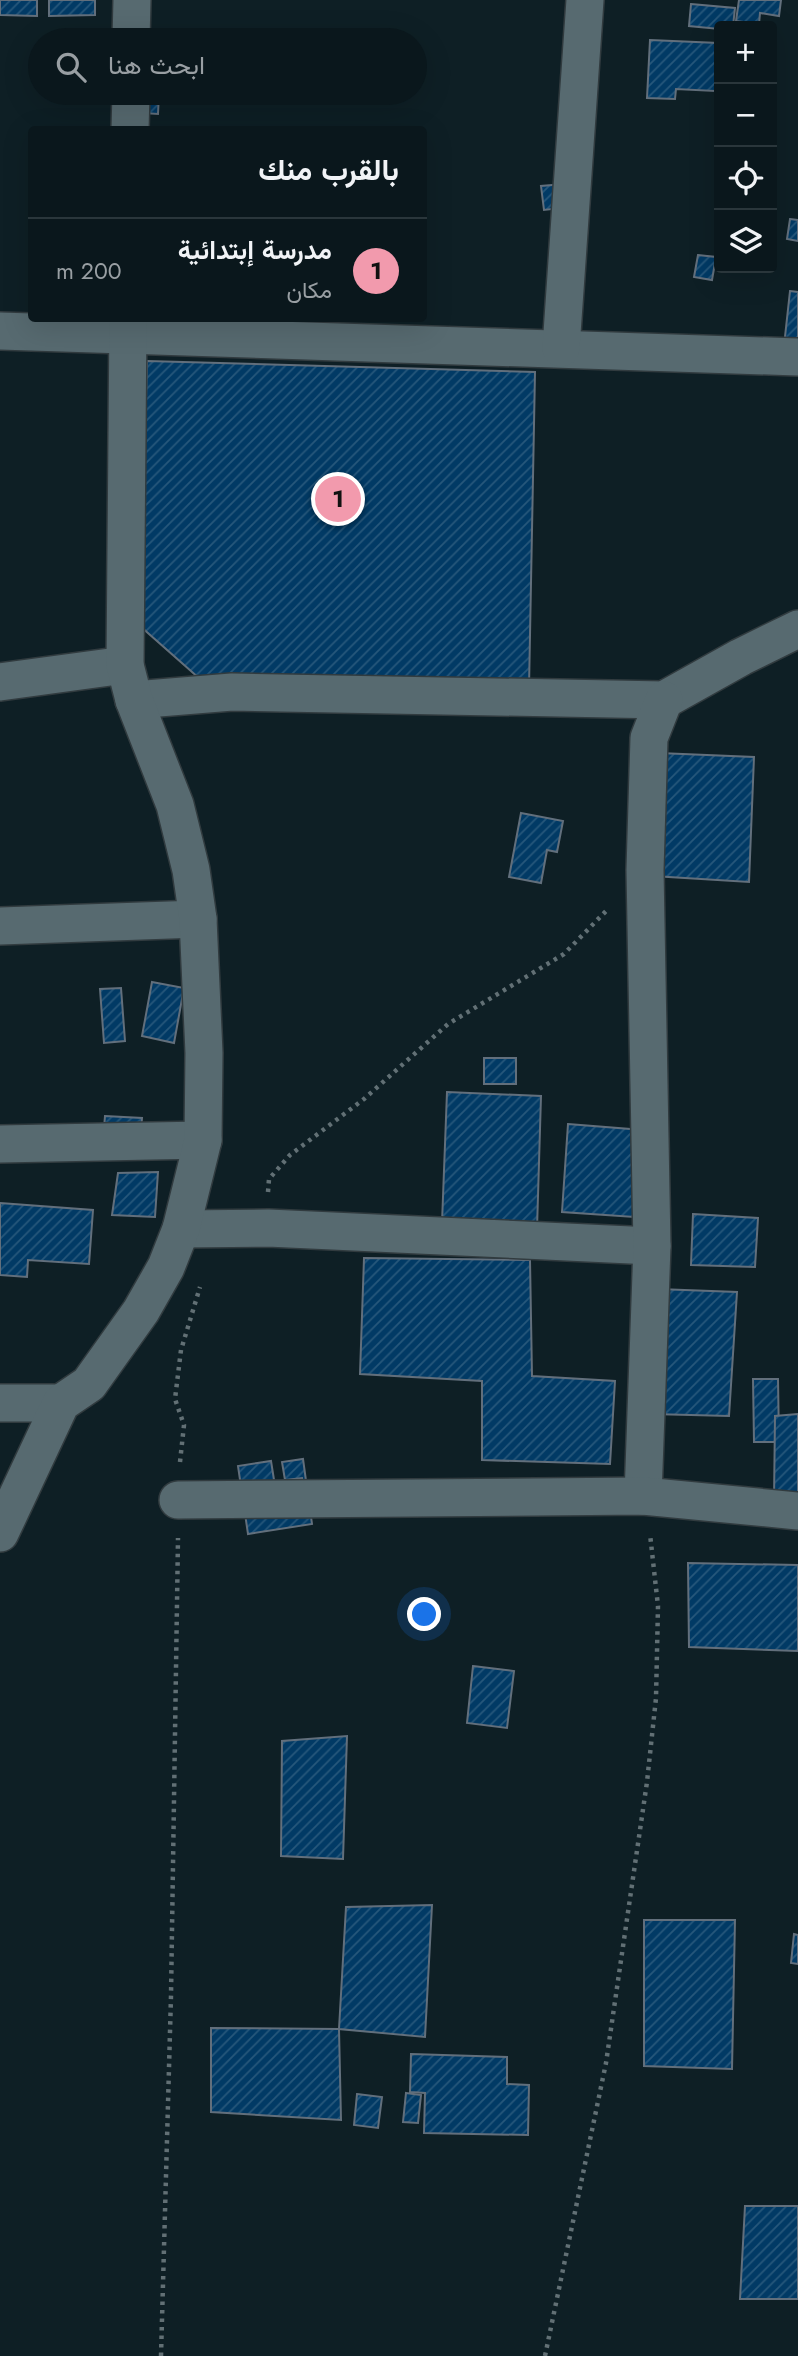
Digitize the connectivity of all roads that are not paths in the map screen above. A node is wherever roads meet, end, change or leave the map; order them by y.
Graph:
1 (132, 0) edge
2 (585, 0) edge
3 (131, 28) edge
4 (131, 105) edge
5 (130, 126) edge
6 (128, 327) edge
7 (0, 331) edge
8 (561, 348) junction
9 (798, 357) edge
10 (798, 629) edge
11 (0, 682) edge
12 (129, 682) junction
13 (664, 701) junction
14 (198, 919) junction
15 (0, 926) edge
16 (203, 1140) junction
17 (0, 1144) edge
18 (198, 1229) junction
19 (652, 1245) junction
20 (0, 1403) edge
21 (61, 1403) junction
22 (643, 1496) junction
23 (178, 1500) road end
24 (798, 1511) edge
25 (0, 1533) edge

1 - 3 street
2 - 8 street
4 - 5 street
6 - 7 street
6 - 8 street
6 - 12 street
8 - 9 street
10 - 13 street
11 - 12 street
12 - 13 street
12 - 14 street
13 - 19 street
14 - 15 street
14 - 16 street
16 - 17 street
16 - 18 street
18 - 19 street
18 - 21 street
19 - 22 street
20 - 21 street
21 - 25 street
22 - 23 street
22 - 24 street

